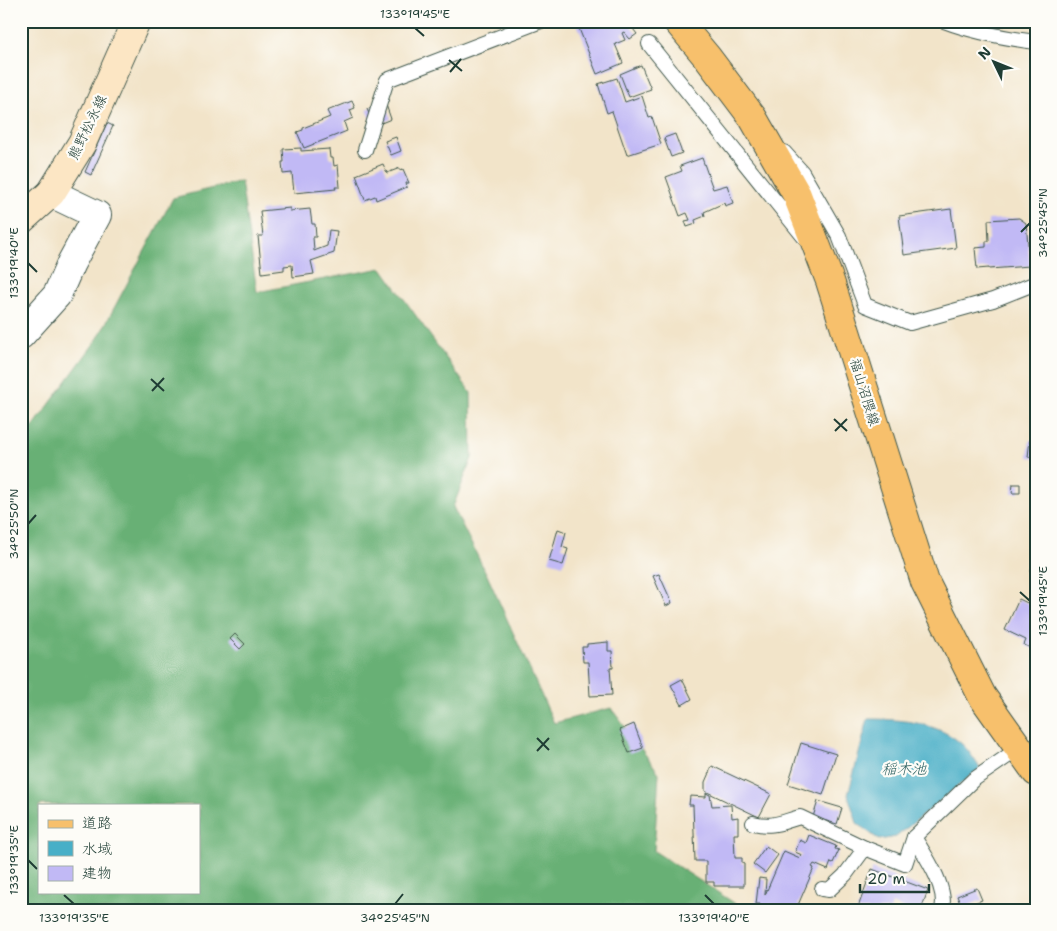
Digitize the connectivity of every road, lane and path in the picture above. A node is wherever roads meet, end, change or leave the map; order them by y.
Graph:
1 (136, 21) edge
2 (541, 21) edge
3 (677, 21) edge
4 (944, 21) edge
5 (1036, 42) edge
6 (649, 44) dead end
7 (753, 118) junction
8 (365, 150) dead end
9 (51, 193) junction
10 (21, 220) edge
11 (822, 259) junction
12 (1036, 282) edge
13 (21, 335) edge
14 (1018, 749) junction
15 (1036, 772) edge
16 (753, 823) dead end
17 (914, 837) junction
18 (864, 848) junction
19 (822, 889) dead end
20 (942, 910) edge

1 - 9 main road, 熊野松永線
2 - 8 lane
3 - 7 main road, 福山沼隈線
4 - 5 lane
6 - 11 lane
7 - 11 main road, 福山沼隈線
7 - 12 lane
9 - 10 main road, 熊野松永線
9 - 13 street
11 - 14 main road, 福山沼隈線
14 - 15 main road, 福山沼隈線
14 - 17 lane
16 - 18 lane
17 - 18 lane
17 - 20 lane
18 - 19 lane

